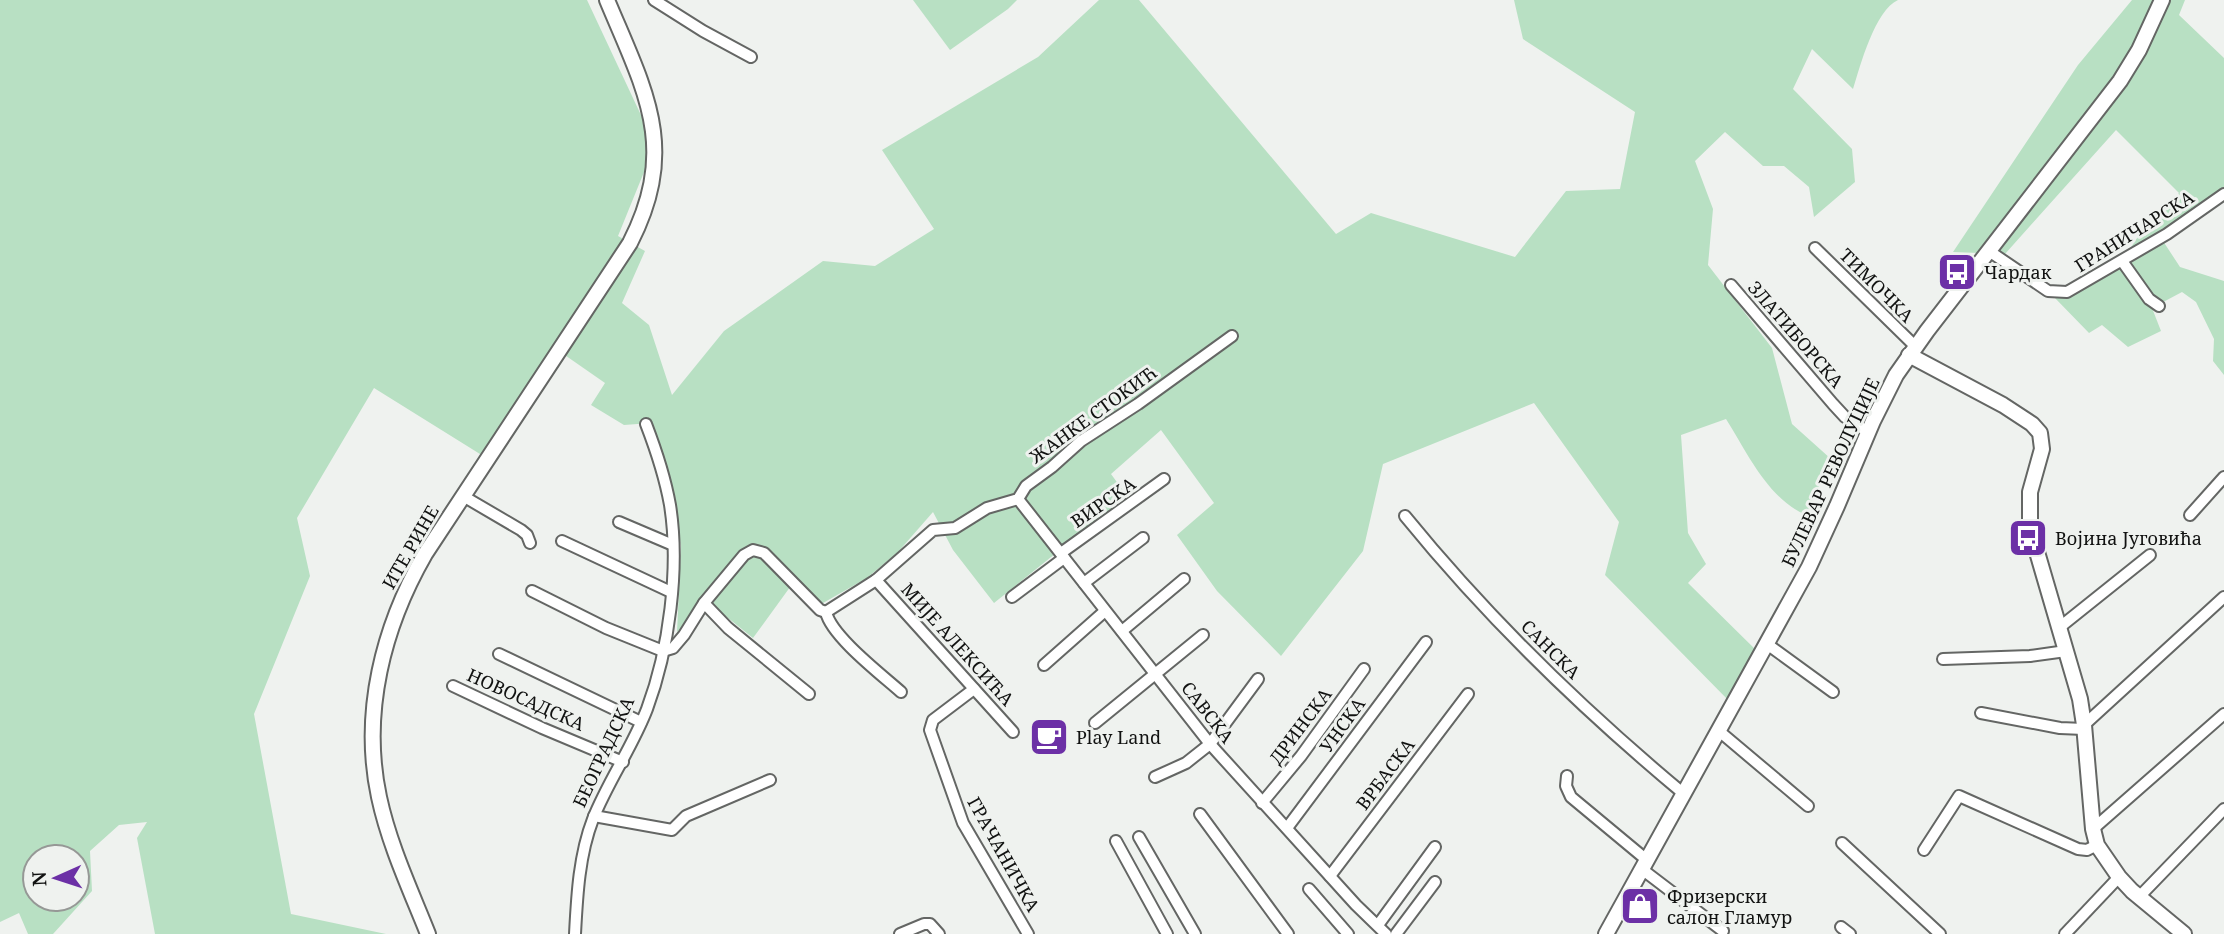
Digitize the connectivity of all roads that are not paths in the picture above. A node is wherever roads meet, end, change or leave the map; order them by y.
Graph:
1 (607, 0) edge
2 (654, 0) edge
3 (2162, 0) edge
4 (751, 57) dead end
5 (2223, 197) edge
6 (1815, 248) dead end
7 (1989, 251) junction
8 (2122, 261) junction
9 (1731, 285) dead end
10 (2159, 306) dead end
11 (1232, 336) dead end
12 (1912, 351) junction
13 (646, 424) dead end
14 (1868, 432) junction
15 (2224, 477) edge
16 (1164, 479) dead end
17 (463, 496) junction
18 (1018, 499) junction
19 (2190, 515) dead end
20 (1405, 516) dead end
21 (619, 522) dead end
22 (1143, 538) dead end
23 (562, 541) dead end
24 (530, 543) dead end
25 (673, 545) junction
26 (1063, 555) junction
27 (2150, 555) dead end
28 (1184, 579) dead end
29 (876, 580) junction
30 (1084, 583) junction
31 (532, 591) dead end
32 (671, 592) junction
33 (1012, 597) dead end
34 (2224, 597) edge
35 (704, 603) junction
36 (1105, 611) junction
37 (826, 612) junction
38 (2060, 628) junction
39 (1122, 631) junction
40 (1203, 635) dead end
41 (1426, 642) dead end
42 (1767, 644) junction
43 (663, 651) junction
44 (2066, 651) junction
45 (499, 654) dead end
46 (1943, 659) dead end
47 (1044, 665) dead end
48 (1364, 669) dead end
49 (1155, 673) junction
50 (1258, 679) dead end
51 (453, 686) dead end
52 (974, 689) junction
53 (901, 692) dead end
54 (1833, 692) dead end
55 (809, 694) dead end
56 (1468, 694) dead end
57 (1982, 713) dead end
58 (2224, 714) edge
59 (641, 722) junction
60 (1095, 723) dead end
61 (2084, 727) junction
62 (1719, 731) junction
63 (1013, 732) dead end
64 (1210, 744) junction
65 (623, 762) junction
66 (1567, 776) dead end
67 (1155, 777) dead end
68 (770, 780) dead end
69 (1684, 794) junction
70 (1262, 803) junction
71 (1808, 806) dead end
72 (2224, 809) edge
73 (1200, 814) dead end
74 (594, 816) junction
75 (1287, 828) junction
76 (2093, 829) junction
77 (1139, 836) dead end
78 (1116, 841) dead end
79 (1842, 843) dead end
80 (2097, 845) junction
81 (1435, 846) dead end
82 (1924, 850) dead end
83 (1645, 865) junction
84 (1331, 876) junction
85 (2119, 877) junction
86 (1435, 882) dead end
87 (1309, 889) dead end
88 (2139, 897) junction
89 (1378, 925) junction
90 (1723, 931) dead end
91 (428, 934) edge
92 (575, 934) edge
93 (900, 934) edge
94 (939, 934) edge
95 (1028, 934) edge
96 (1167, 934) edge
97 (1195, 934) edge
98 (1288, 934) edge
99 (1349, 934) edge
100 (1386, 934) edge
101 (1396, 934) edge
102 (1606, 934) edge
103 (1940, 934) edge
104 (2065, 934) edge
105 (2184, 934) edge

1 - 17 street, ИТЕ РИНЕ
2 - 4 street
3 - 7 street, БУЛЕВАР РЕВОЛУЦИЈЕ
5 - 8 street, ГРАНИЧАРСКА
6 - 12 street, ТИМОЧКА
7 - 8 street, ГРАНИЧАРСКА
7 - 12 street, БУЛЕВАР РЕВОЛУЦИЈЕ
8 - 10 street
9 - 14 street, ЗЛАТИБОРСКА
11 - 18 street, ЖАНКЕ СТОКИЋ
12 - 14 street, БУЛЕВАР РЕВОЛУЦИЈЕ
12 - 38 street
13 - 25 street, БЕОГРАДСКА
14 - 42 street, БУЛЕВАР РЕВОЛУЦИЈЕ
15 - 19 street
16 - 26 street, ВИРСКА
17 - 24 street
17 - 91 street, ИТЕ РИНЕ
18 - 26 street, САВСКА
18 - 29 street, ЖАНКЕ СТОКИЋ
20 - 69 street, САНСКА
21 - 25 street
22 - 30 street
23 - 32 street
25 - 32 street, БЕОГРАДСКА
26 - 30 street, САВСКА
26 - 33 street, ВИРСКА
27 - 38 street
28 - 39 street
29 - 37 street, ЖАНКЕ СТОКИЋ
29 - 52 street, МИЈЕ АЛЕКСИЋА
30 - 36 street, САВСКА
31 - 43 street
32 - 43 street, БЕОГРАДСКА
34 - 61 street
35 - 37 street
35 - 43 street
35 - 55 street
36 - 39 street, САВСКА
36 - 47 street
37 - 53 street
38 - 44 street
39 - 49 street, САВСКА
40 - 49 street
41 - 75 street, УНСКА
42 - 54 street
42 - 62 street, БУЛЕВАР РЕВОЛУЦИЈЕ
43 - 59 street, БЕОГРАДСКА
44 - 46 street
44 - 61 street
45 - 59 street
48 - 70 street, ДРИНСКА
49 - 60 street
49 - 64 street, САВСКА
50 - 64 street
51 - 65 street, НОВОСАДСКА
52 - 63 street, МИЈЕ АЛЕКСИЋА
52 - 95 street, ГРАЧАНИЧКА
56 - 84 street, ВРБАСКА
57 - 61 street
58 - 76 street
59 - 65 street, БЕОГРАДСКА
61 - 76 street
62 - 69 street, БУЛЕВАР РЕВОЛУЦИЈЕ
62 - 71 street
64 - 67 street
64 - 70 street, САВСКА
65 - 74 street, БЕОГРАДСКА
66 - 83 street
68 - 74 street
69 - 83 street, БУЛЕВАР РЕВОЛУЦИЈЕ
70 - 75 street, САВСКА
72 - 88 street
73 - 98 street
74 - 92 street, БЕОГРАДСКА
75 - 84 street, САВСКА
76 - 80 street
77 - 97 street
78 - 96 street
79 - 103 street
80 - 82 street
80 - 85 street
81 - 89 street
83 - 90 street
83 - 102 street, БУЛЕВАР РЕВОЛУЦИЈЕ
84 - 89 street, САВСКА
85 - 88 street
85 - 104 street
86 - 101 street
87 - 99 street
88 - 105 street
89 - 100 street, САВСКА
93 - 94 street

